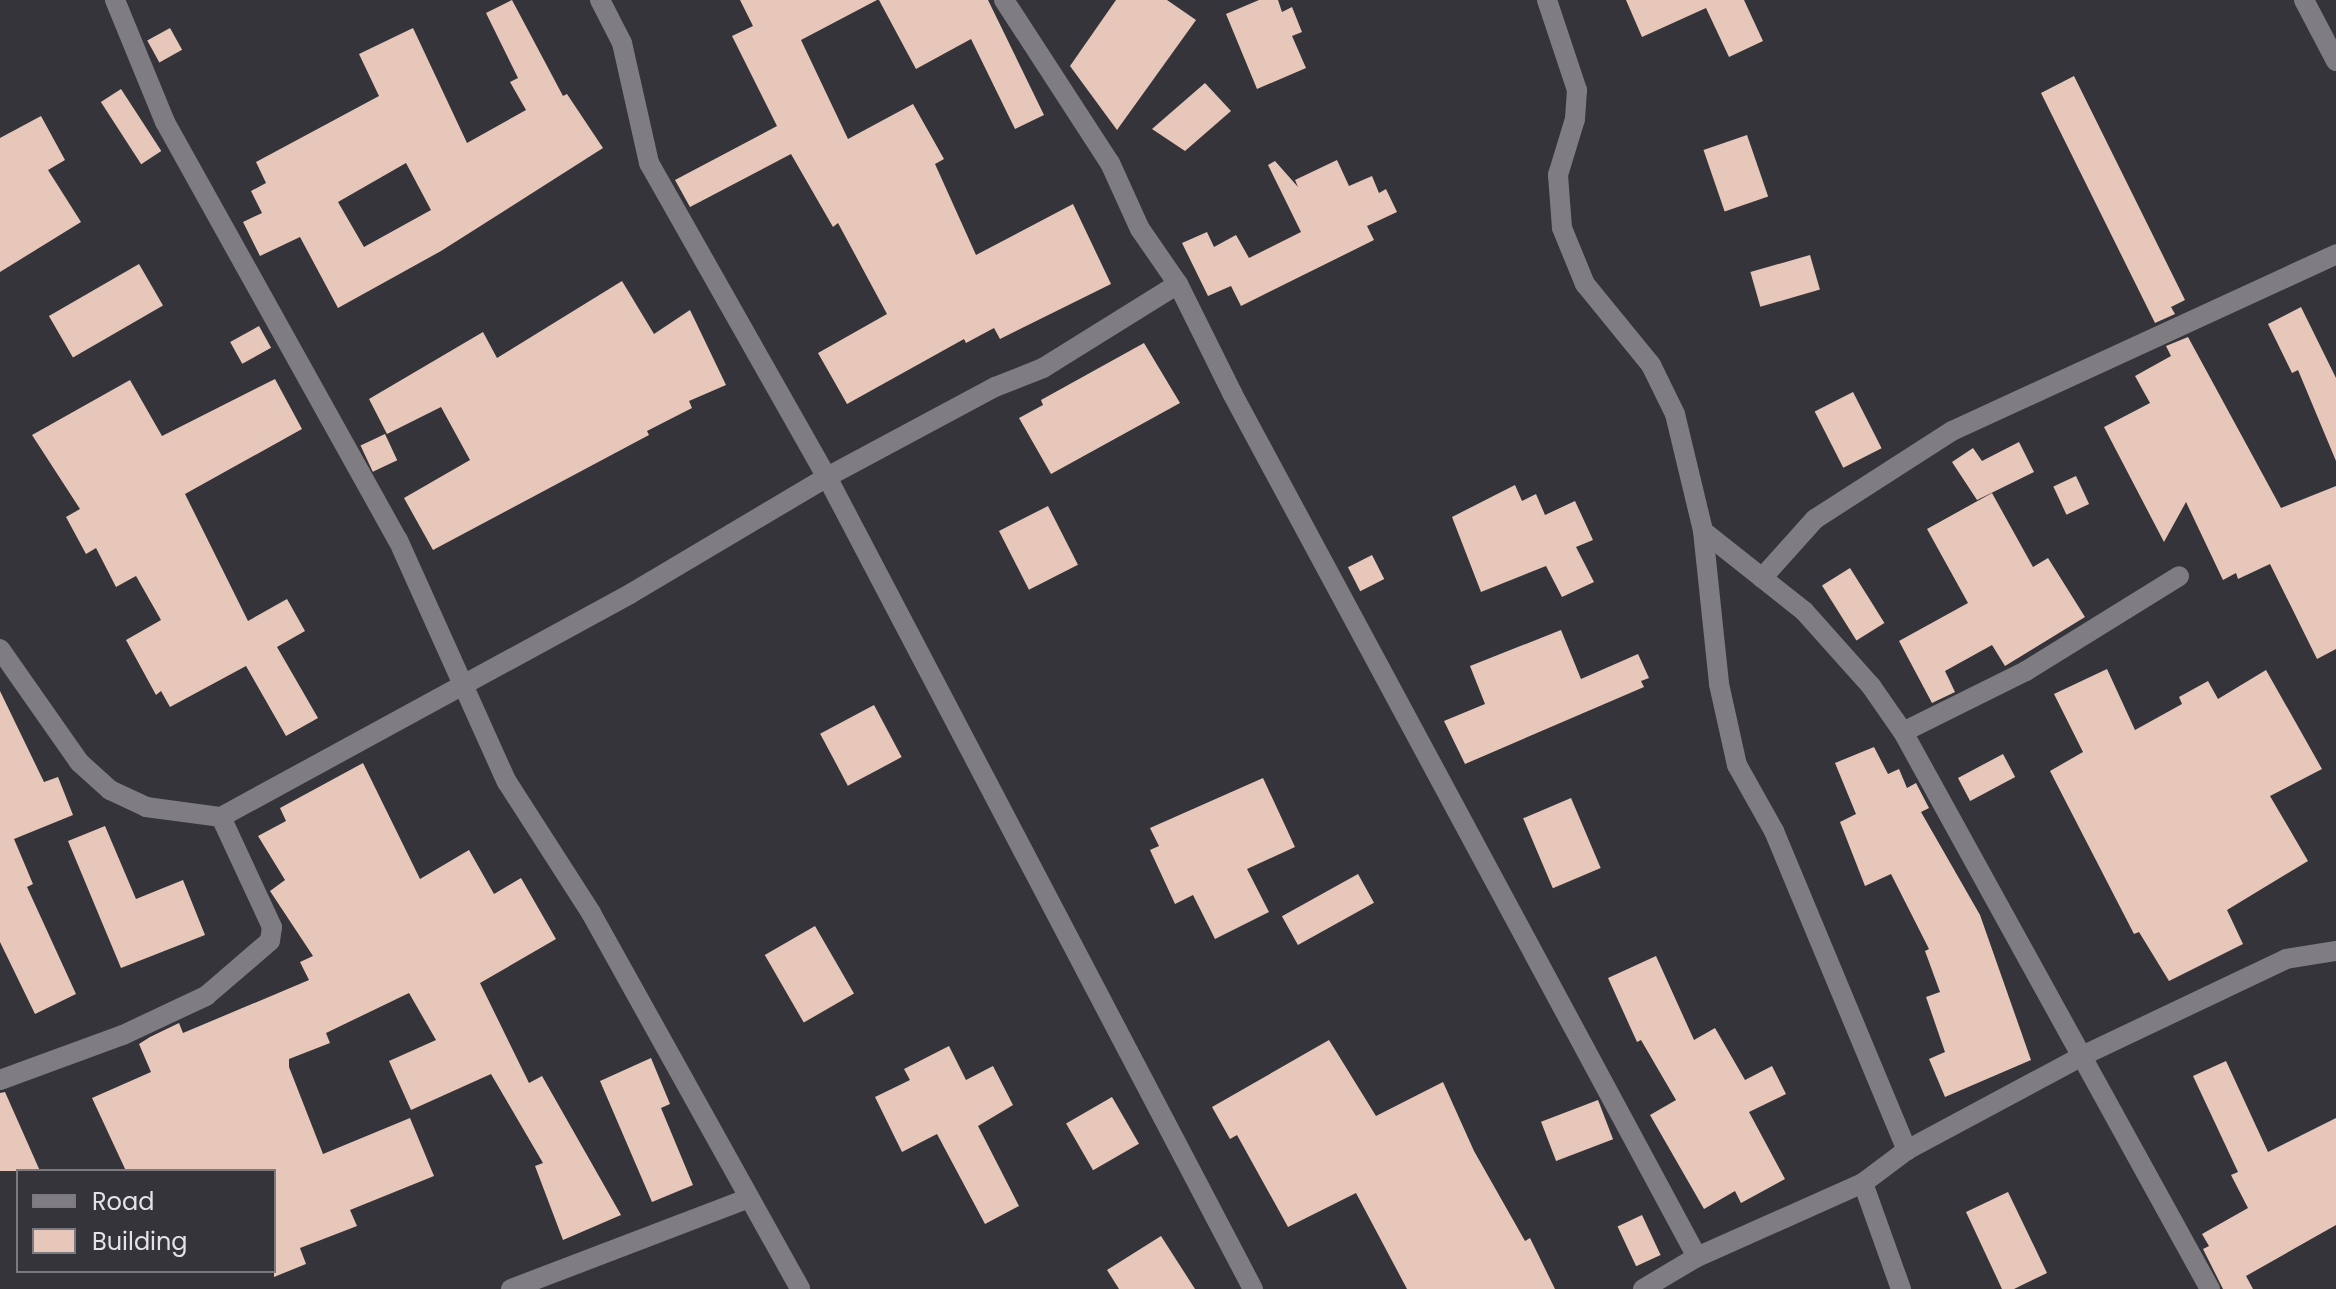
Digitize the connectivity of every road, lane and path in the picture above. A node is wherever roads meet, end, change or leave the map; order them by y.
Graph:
1 (115, 0) edge
2 (600, 0) edge
3 (1004, 0) edge
4 (1547, 0) edge
5 (2304, 0) edge
6 (2336, 61) edge
7 (2336, 254) edge
8 (1178, 284) junction
9 (827, 477) junction
10 (1703, 531) junction
11 (2179, 576) dead end
12 (1762, 578) junction
13 (0, 649) edge
14 (463, 684) junction
15 (1903, 732) junction
16 (221, 817) junction
17 (2336, 951) edge
18 (2082, 1056) junction
19 (0, 1080) edge
20 (1907, 1150) junction
21 (1863, 1183) junction
22 (749, 1198) junction
23 (1697, 1257) junction
24 (511, 1289) edge
25 (800, 1289) edge
26 (1253, 1289) edge
27 (1643, 1289) edge
28 (1901, 1289) edge
29 (2210, 1289) edge

1 - 14 street
2 - 9 street
3 - 8 street
4 - 10 street
5 - 6 street
7 - 12 street
8 - 9 street
8 - 23 street
9 - 14 street
9 - 26 street
10 - 12 street
10 - 20 street
11 - 15 street
12 - 15 street
13 - 16 street
14 - 16 street
14 - 22 street
15 - 18 street
16 - 19 street
17 - 18 street
18 - 20 street
18 - 29 street
20 - 21 street
21 - 23 street
21 - 28 street
22 - 24 street
22 - 25 street
23 - 27 street

